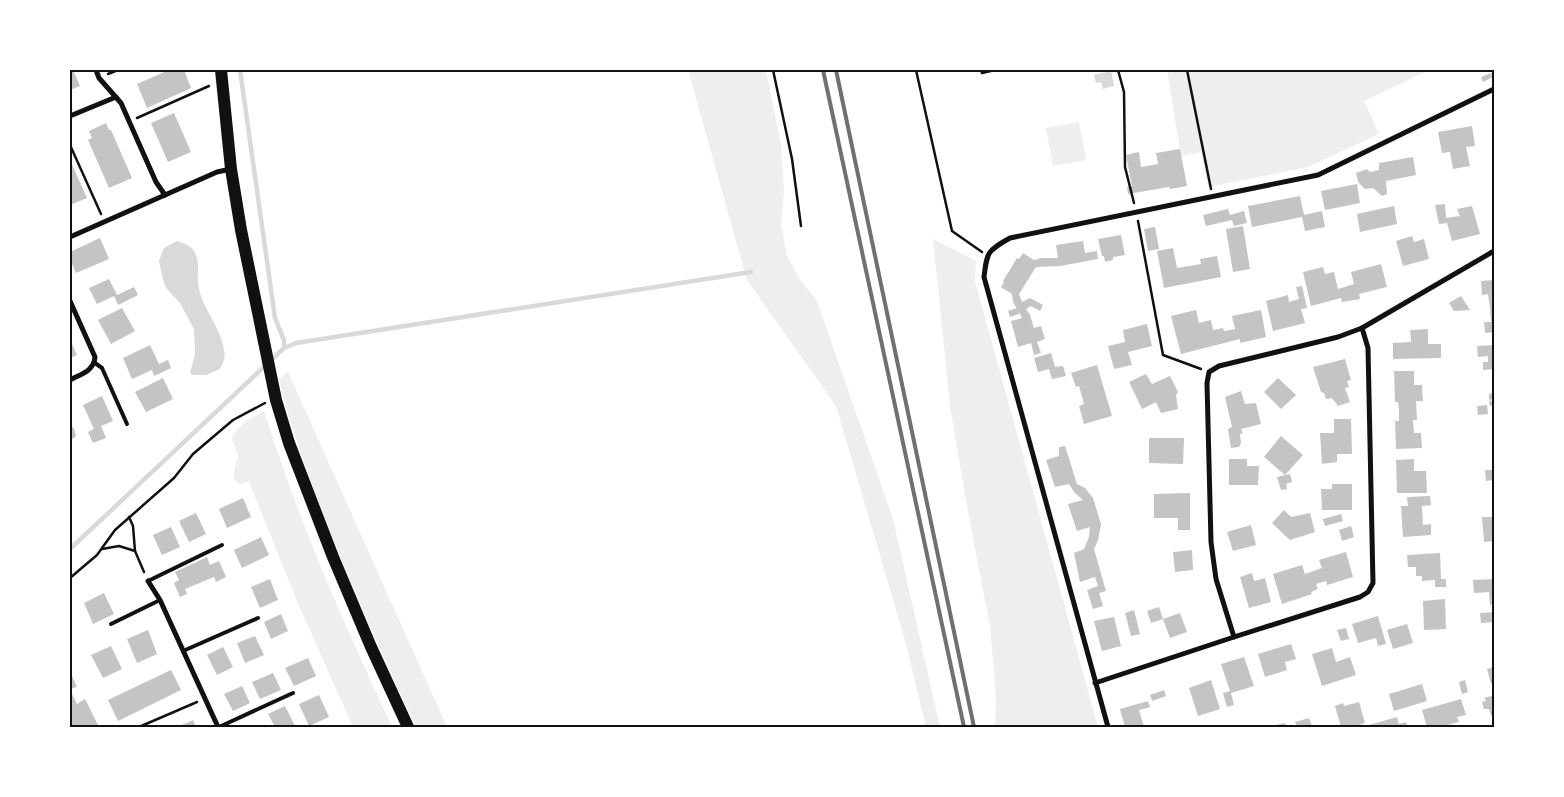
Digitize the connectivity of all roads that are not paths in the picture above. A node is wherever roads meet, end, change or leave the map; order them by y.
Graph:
1 (96, 70) edge
2 (220, 70) edge
3 (1494, 89) edge
4 (116, 97) junction
5 (70, 116) edge
6 (231, 169) junction
7 (165, 195) junction
8 (70, 237) edge
9 (1494, 251) edge
10 (70, 301) edge
11 (1362, 328) junction
12 (95, 363) junction
13 (70, 380) edge
14 (127, 424) dead end
15 (222, 545) dead end
16 (148, 580) joint
17 (160, 600) junction
18 (258, 618) dead end
19 (111, 624) dead end
20 (1234, 637) junction
21 (183, 651) junction
22 (1095, 683) junction
23 (293, 693) dead end
24 (218, 727) edge
25 (408, 727) edge
26 (1108, 727) edge

1 - 4 street
2 - 6 main road
3 - 22 street
4 - 5 street
4 - 7 street
6 - 7 street
6 - 25 main road
7 - 8 street
9 - 11 street
10 - 12 street
11 - 20 street
11 - 20 street
12 - 13 street
12 - 14 lane
15 - 16 lane
16 - 17 street
17 - 19 lane
17 - 21 street
18 - 21 lane
20 - 22 street
21 - 24 street
22 - 26 street
23 - 24 lane

